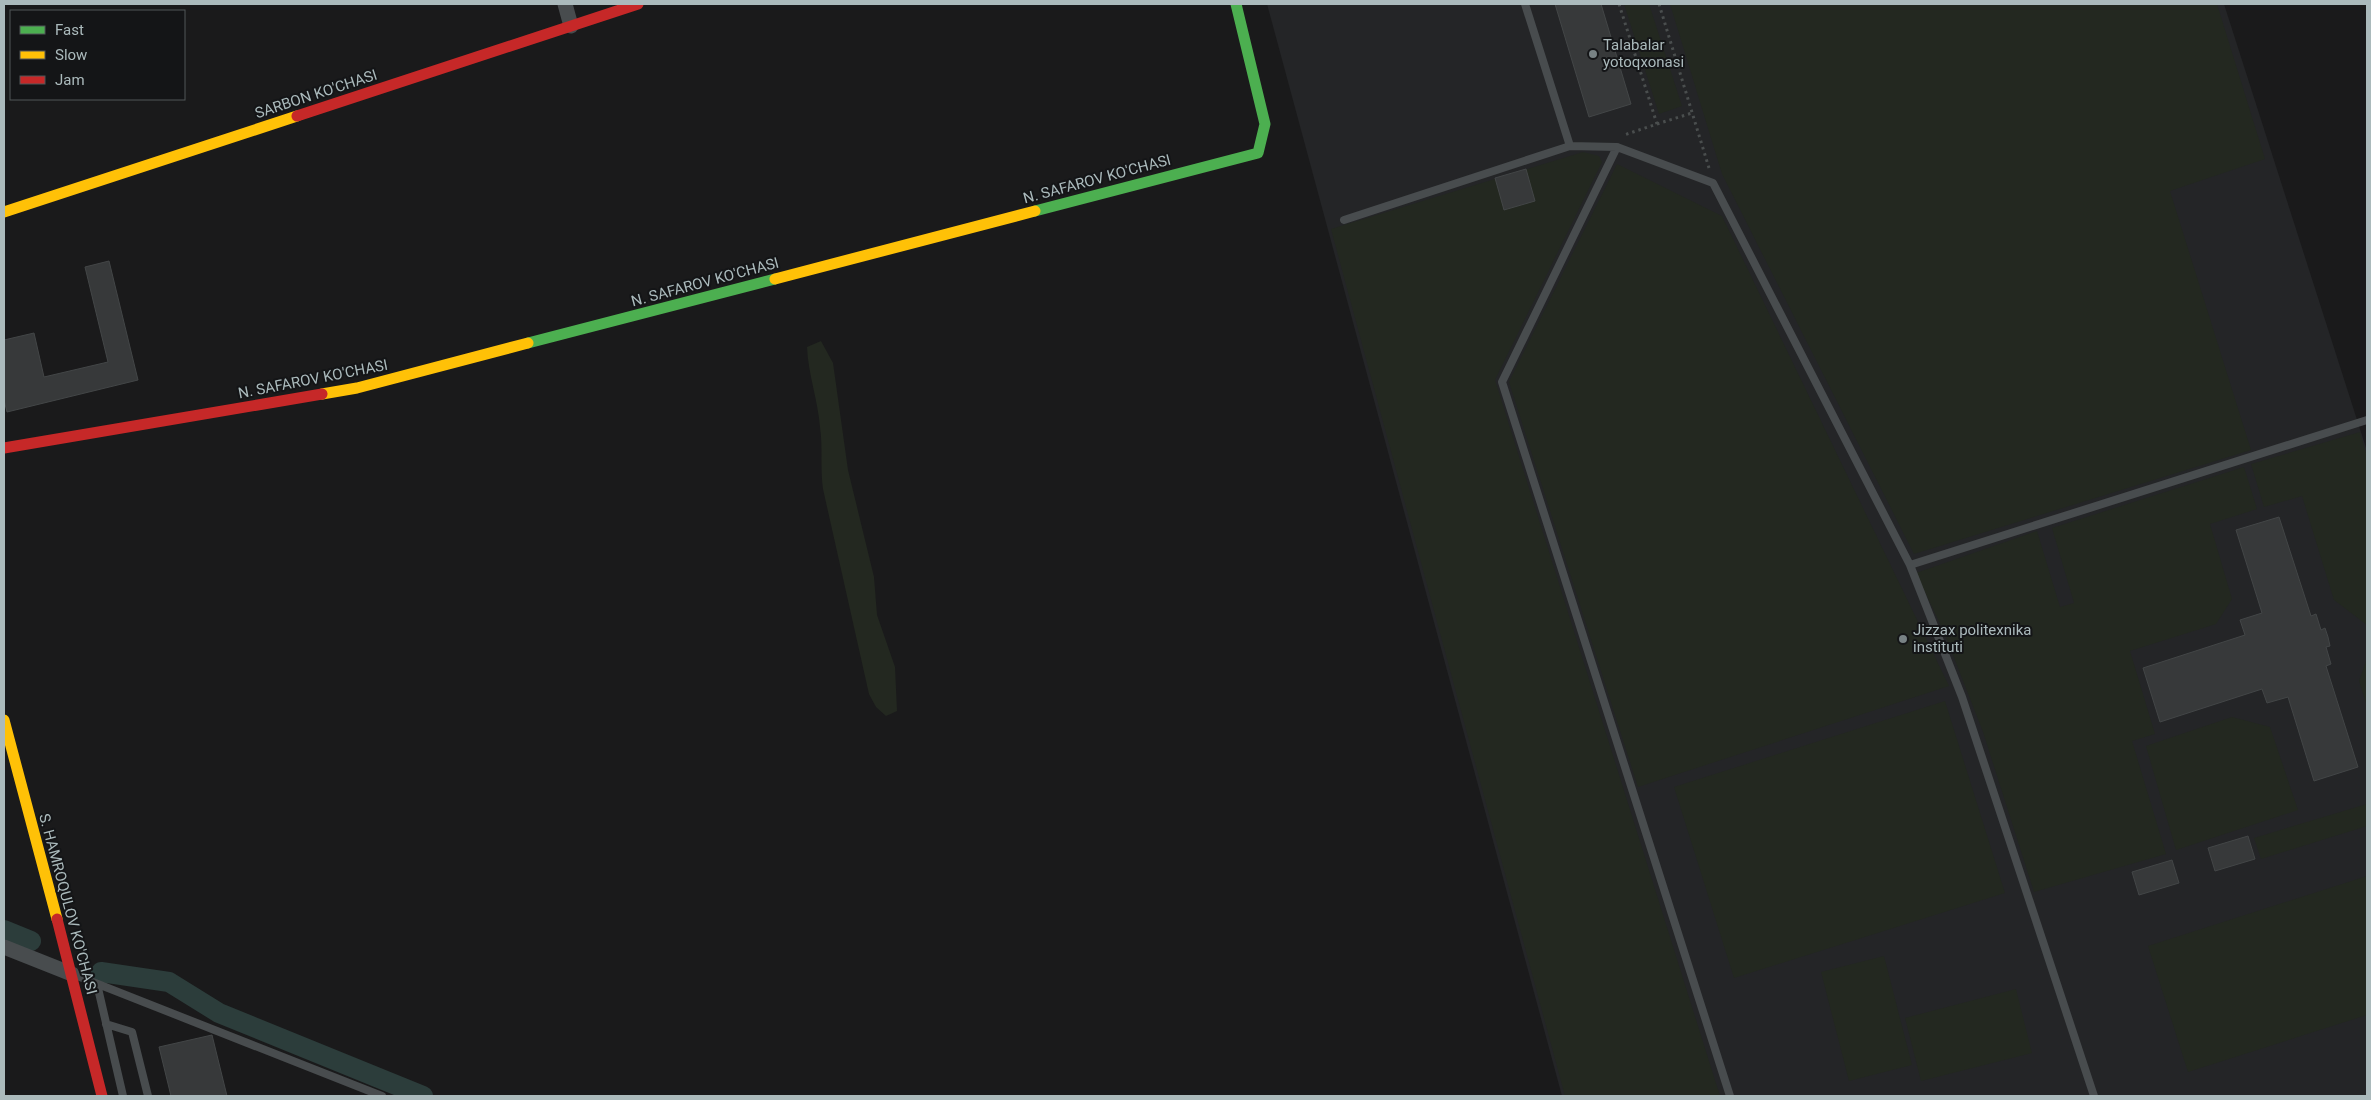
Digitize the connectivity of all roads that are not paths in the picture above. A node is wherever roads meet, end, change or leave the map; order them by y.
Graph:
1 (564, 4) edge
2 (638, 4) edge
3 (1236, 4) edge
4 (1525, 4) edge
5 (571, 26) junction
6 (1570, 146) junction
7 (1617, 148) junction
8 (4, 212) edge
9 (1344, 220) dead end
10 (2367, 420) edge
11 (4, 448) edge
12 (1910, 565) junction
13 (4, 720) edge
14 (4, 947) edge
15 (72, 974) junction
16 (97, 984) junction
17 (106, 1024) junction
18 (102, 1096) edge
19 (123, 1096) edge
20 (148, 1096) edge
21 (382, 1096) edge
22 (1730, 1096) edge
23 (2094, 1096) edge

1 - 5 street
2 - 5 street, SARBON KO'CHASI
3 - 11 street, N. SAFAROV KO'CHASI
4 - 6 lane
5 - 8 street, SARBON KO'CHASI
6 - 7 lane
6 - 9 lane
7 - 12 lane
7 - 22 lane
10 - 12 lane
12 - 23 lane
13 - 15 street, S. HAMROQULOV KO'CHASI
14 - 15 street
15 - 16 lane
15 - 18 street, S. HAMROQULOV KO'CHASI
16 - 17 lane
16 - 21 lane
17 - 19 lane
17 - 20 lane

